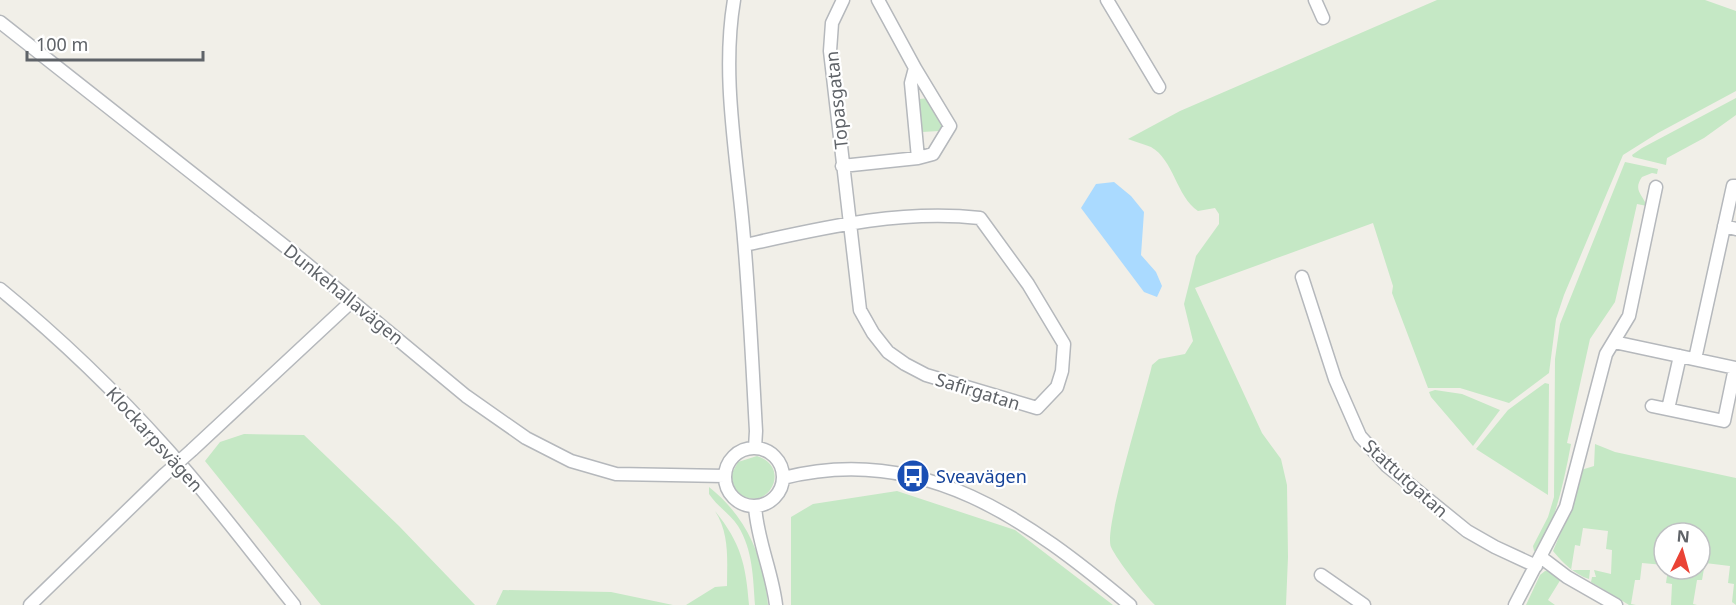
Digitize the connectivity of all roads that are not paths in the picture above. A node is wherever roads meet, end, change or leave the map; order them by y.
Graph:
1 (734, 0) edge
2 (843, 0) edge
3 (878, 0) edge
4 (1107, 0) edge
5 (1315, 0) edge
6 (1323, 18) dead end
7 (0, 22) edge
8 (915, 68) junction
9 (1159, 87) dead end
10 (918, 158) junction
11 (842, 166) junction
12 (1736, 186) edge
13 (1656, 187) dead end
14 (850, 223) junction
15 (1730, 228) edge
16 (745, 245) junction
17 (1302, 277) dead end
18 (0, 289) edge
19 (352, 300) junction
20 (1614, 342) junction
21 (1680, 356) junction
22 (1695, 359) junction
23 (1736, 368) edge
24 (1652, 406) dead end
25 (1668, 409) junction
26 (755, 448) junction
27 (725, 476) junction
28 (783, 478) junction
29 (755, 506) junction
30 (1539, 562) junction
31 (1321, 575) dead end
32 (30, 605) edge
33 (294, 605) edge
34 (776, 605) edge
35 (1130, 605) edge
36 (1364, 605) edge
37 (1515, 605) edge
38 (1616, 605) edge

1 - 16 street
2 - 11 street, Topasgatan
3 - 8 street
4 - 9 street
5 - 6 street
7 - 19 street, Dunkehallavägen
8 - 10 street
8 - 10 street
10 - 11 street, Topasgatan
11 - 14 street, Topasgatan
12 - 15 street
13 - 20 street
14 - 14 street, Safirgatan
14 - 16 street, Safirgatan
15 - 22 street
16 - 26 street
17 - 30 street, Stattutgatan
18 - 33 street, Klockarpsvägen
19 - 27 street, Dunkehallavägen
19 - 32 street, bridge
20 - 21 street
20 - 30 street
21 - 22 street
21 - 25 street
22 - 23 street
23 - 25 street
24 - 25 street
26 - 27 street
26 - 28 street
27 - 29 street
28 - 29 street
28 - 35 street
29 - 34 street
30 - 37 street
30 - 38 street, Stattutgatan
31 - 36 street

